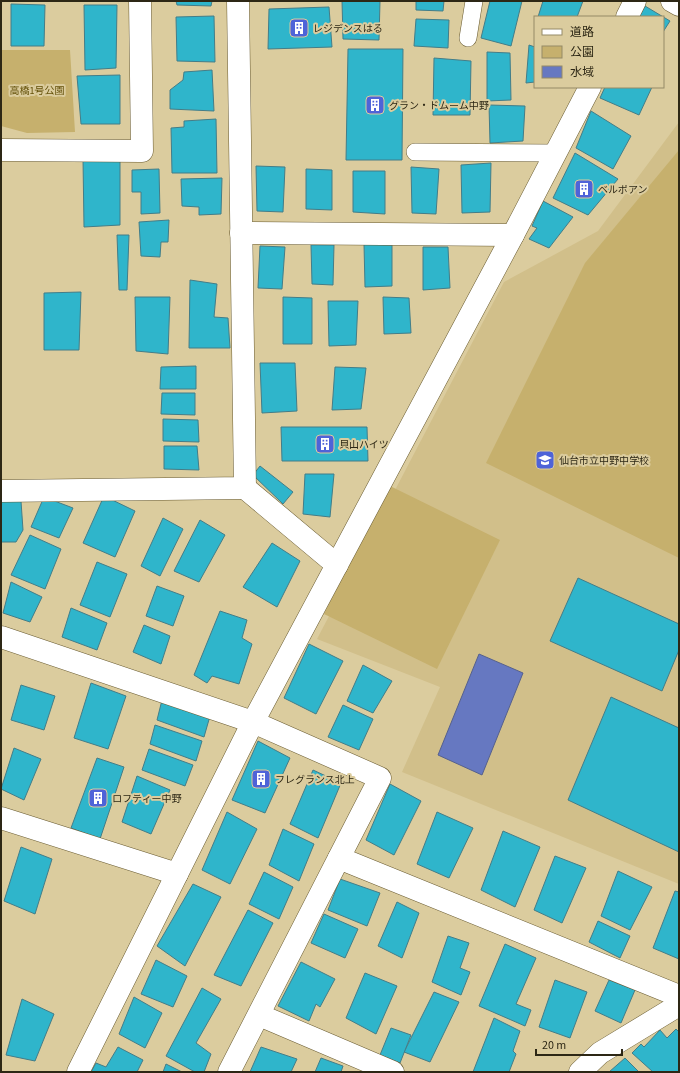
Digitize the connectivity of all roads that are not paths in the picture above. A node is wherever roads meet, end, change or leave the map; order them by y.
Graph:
1 (140, 1) edge
2 (238, 1) edge
3 (474, 1) edge
4 (635, 1) edge
5 (672, 1) edge
6 (679, 5) edge
7 (627, 16) edge
8 (468, 38) dead end
9 (589, 88) edge
10 (1, 150) edge
11 (415, 152) dead end
12 (556, 153) junction
13 (241, 233) junction
14 (513, 235) junction
15 (245, 488) junction
16 (1, 492) edge
17 (337, 565) junction
18 (1, 637) edge
19 (253, 722) junction
20 (1, 818) edge
21 (339, 858) junction
22 (177, 874) junction
23 (679, 996) edge
24 (679, 1005) edge
25 (259, 1015) junction
26 (78, 1072) edge
27 (229, 1072) edge
28 (393, 1072) edge
29 (580, 1072) edge

1 - 10 street
2 - 13 street
3 - 8 lane
4 - 7 street
5 - 6 street
9 - 12 street
11 - 12 lane
12 - 14 street
13 - 14 street
13 - 15 street
14 - 17 street
15 - 16 street
15 - 17 street
17 - 19 street
18 - 19 street
19 - 21 street
19 - 22 street
20 - 22 street
21 - 23 street
21 - 25 street
22 - 26 street
24 - 29 street
25 - 27 street
25 - 28 street

